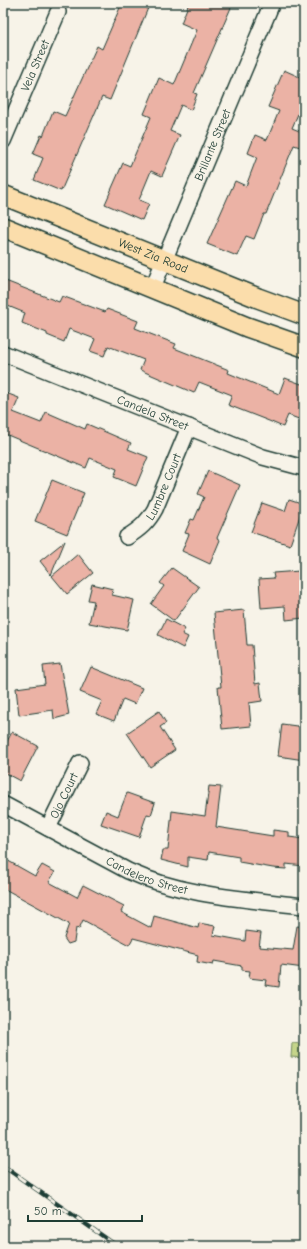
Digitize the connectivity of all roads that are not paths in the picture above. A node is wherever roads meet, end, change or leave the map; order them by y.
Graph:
1 (272, 3) edge
2 (58, 12) dead end
3 (3, 141) edge
4 (3, 195) edge
5 (3, 227) edge
6 (163, 260) junction
7 (152, 287) junction
8 (304, 315) edge
9 (304, 347) edge
10 (3, 353) edge
11 (189, 428) junction
12 (304, 468) edge
13 (127, 536) dead end
14 (80, 763) dead end
15 (3, 804) edge
16 (48, 828) junction
17 (304, 906) edge

1 - 6 street, Brillante Street
2 - 3 street, Vela Street
4 - 6 main road, West Zia Road
5 - 7 main road
6 - 7 street, Brillante Street
6 - 8 main road, West Zia Road
7 - 9 main road
10 - 11 street, Candela Street
11 - 12 street, Candela Street
11 - 13 street, Lumbre Court
14 - 16 street, Ojo Court
15 - 16 street, Candelero Street
16 - 17 street, Candelero Street

